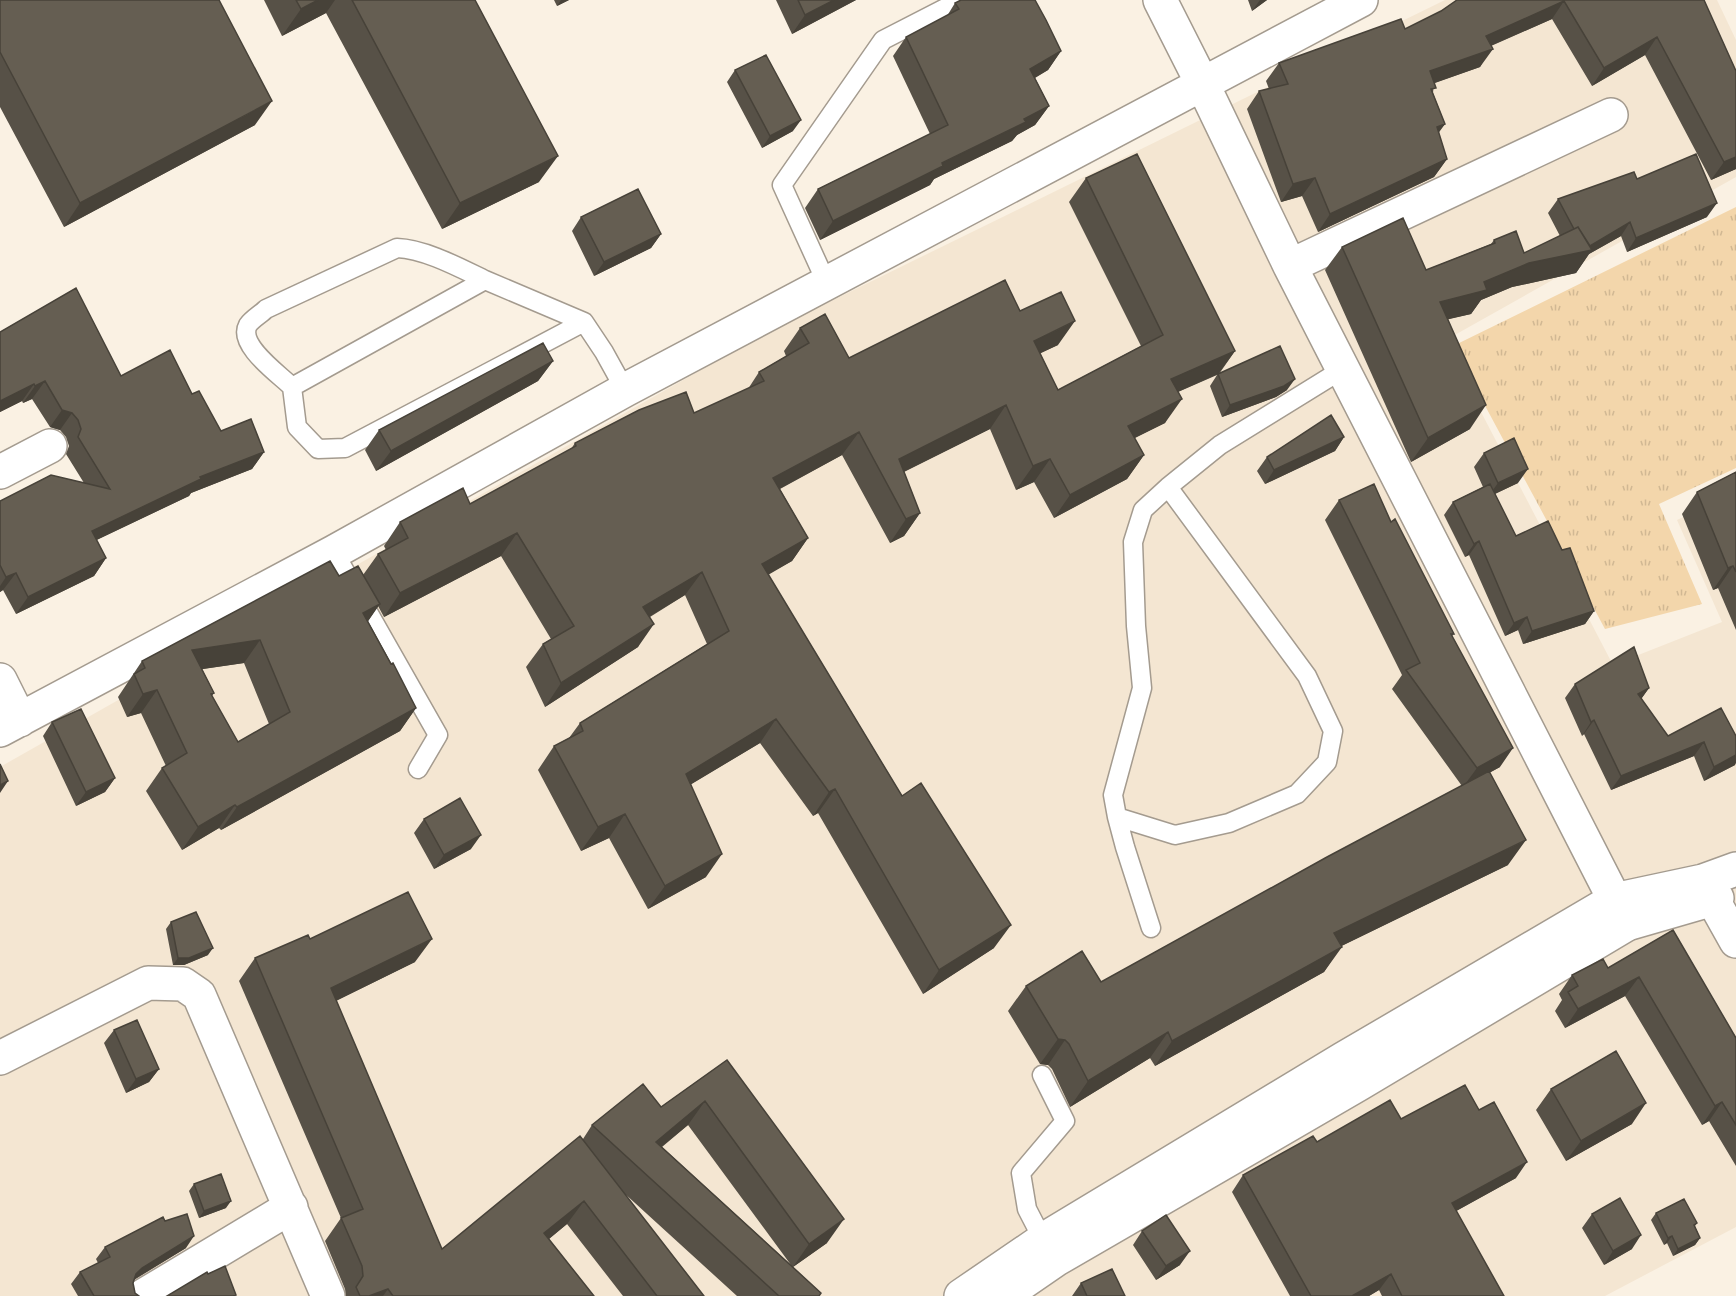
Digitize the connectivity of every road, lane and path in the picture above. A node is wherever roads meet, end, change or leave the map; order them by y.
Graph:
1 (961, 0) edge
2 (1160, 0) edge
3 (1361, 0) edge
4 (1202, 83) junction
5 (1611, 115) dead end
6 (1290, 266) junction
7 (485, 280) junction
8 (827, 284) junction
9 (584, 322) junction
10 (1343, 369) junction
11 (292, 387) junction
12 (625, 390) junction
13 (50, 446) dead end
14 (0, 472) edge
15 (1167, 487) junction
16 (334, 552) junction
17 (0, 680) edge
18 (10, 725) edge
19 (418, 769) dead end
20 (1117, 817) junction
21 (1736, 868) edge
22 (1717, 891) edge
23 (1621, 912) junction
24 (1151, 928) dead end
25 (1736, 941) edge
26 (0, 1058) edge
27 (1042, 1075) dead end
28 (291, 1207) junction
29 (1043, 1240) junction
30 (142, 1296) edge
31 (328, 1296) edge
32 (961, 1296) edge
33 (1003, 1296) edge

1 - 8 lane
2 - 4 street
3 - 4 street
4 - 6 street
4 - 8 street
5 - 6 street
6 - 10 street
7 - 9 lane
7 - 11 lane
7 - 11 lane
8 - 12 street
9 - 11 lane
9 - 12 lane
10 - 15 lane
10 - 23 street
12 - 16 street
13 - 14 street
15 - 20 lane
15 - 20 lane
16 - 18 street
16 - 19 lane
17 - 18 street
20 - 24 lane
21 - 22 street
22 - 23 street
22 - 25 street
23 - 29 street
23 - 33 street
26 - 28 street
27 - 29 lane
28 - 30 street
28 - 31 street
29 - 32 street

